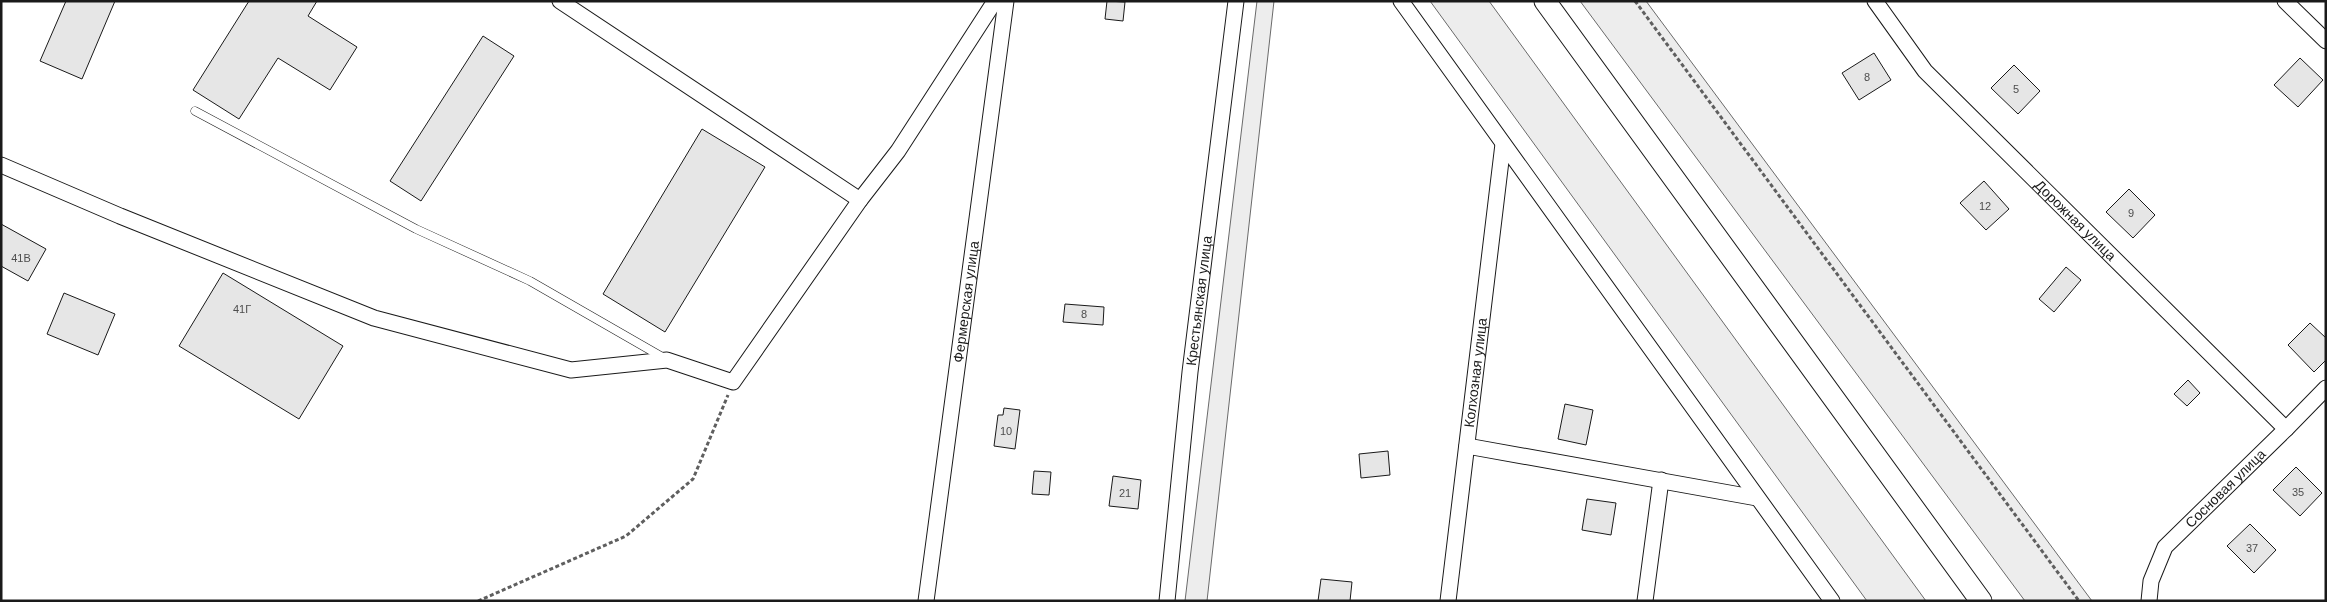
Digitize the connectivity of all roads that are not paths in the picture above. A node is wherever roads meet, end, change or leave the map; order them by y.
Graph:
1 (560, 1) edge
2 (995, 1) edge
3 (1006, 1) edge
4 (1236, 1) edge
5 (1401, 1) edge
6 (1546, 1) edge
7 (1875, 1) edge
8 (2285, 1) edge
9 (2326, 40) edge
10 (195, 111) dead end
11 (1504, 144) junction
12 (1, 165) edge
13 (860, 200) junction
14 (667, 360) junction
15 (2326, 388) edge
16 (2286, 430) junction
17 (1467, 446) junction
18 (1661, 480) junction
19 (1758, 498) junction
20 (926, 601) edge
21 (1167, 601) edge
22 (1448, 601) edge
23 (1645, 601) edge
24 (1832, 601) edge
25 (1982, 601) edge
26 (2149, 601) edge

1 - 13 street
2 - 13 street
3 - 20 street, Фермерская улица
4 - 21 street, Крестьянская улица
5 - 11 street
6 - 25 street
7 - 16 street, Дорожная улица
8 - 9 street
10 - 14 lane
11 - 17 street, Колхозная улица
11 - 19 street
12 - 14 street
13 - 14 street
15 - 16 street, Сосновая улица
16 - 26 street, Сосновая улица
17 - 18 street
17 - 22 street, Колхозная улица
18 - 19 street
18 - 23 street
19 - 24 street

